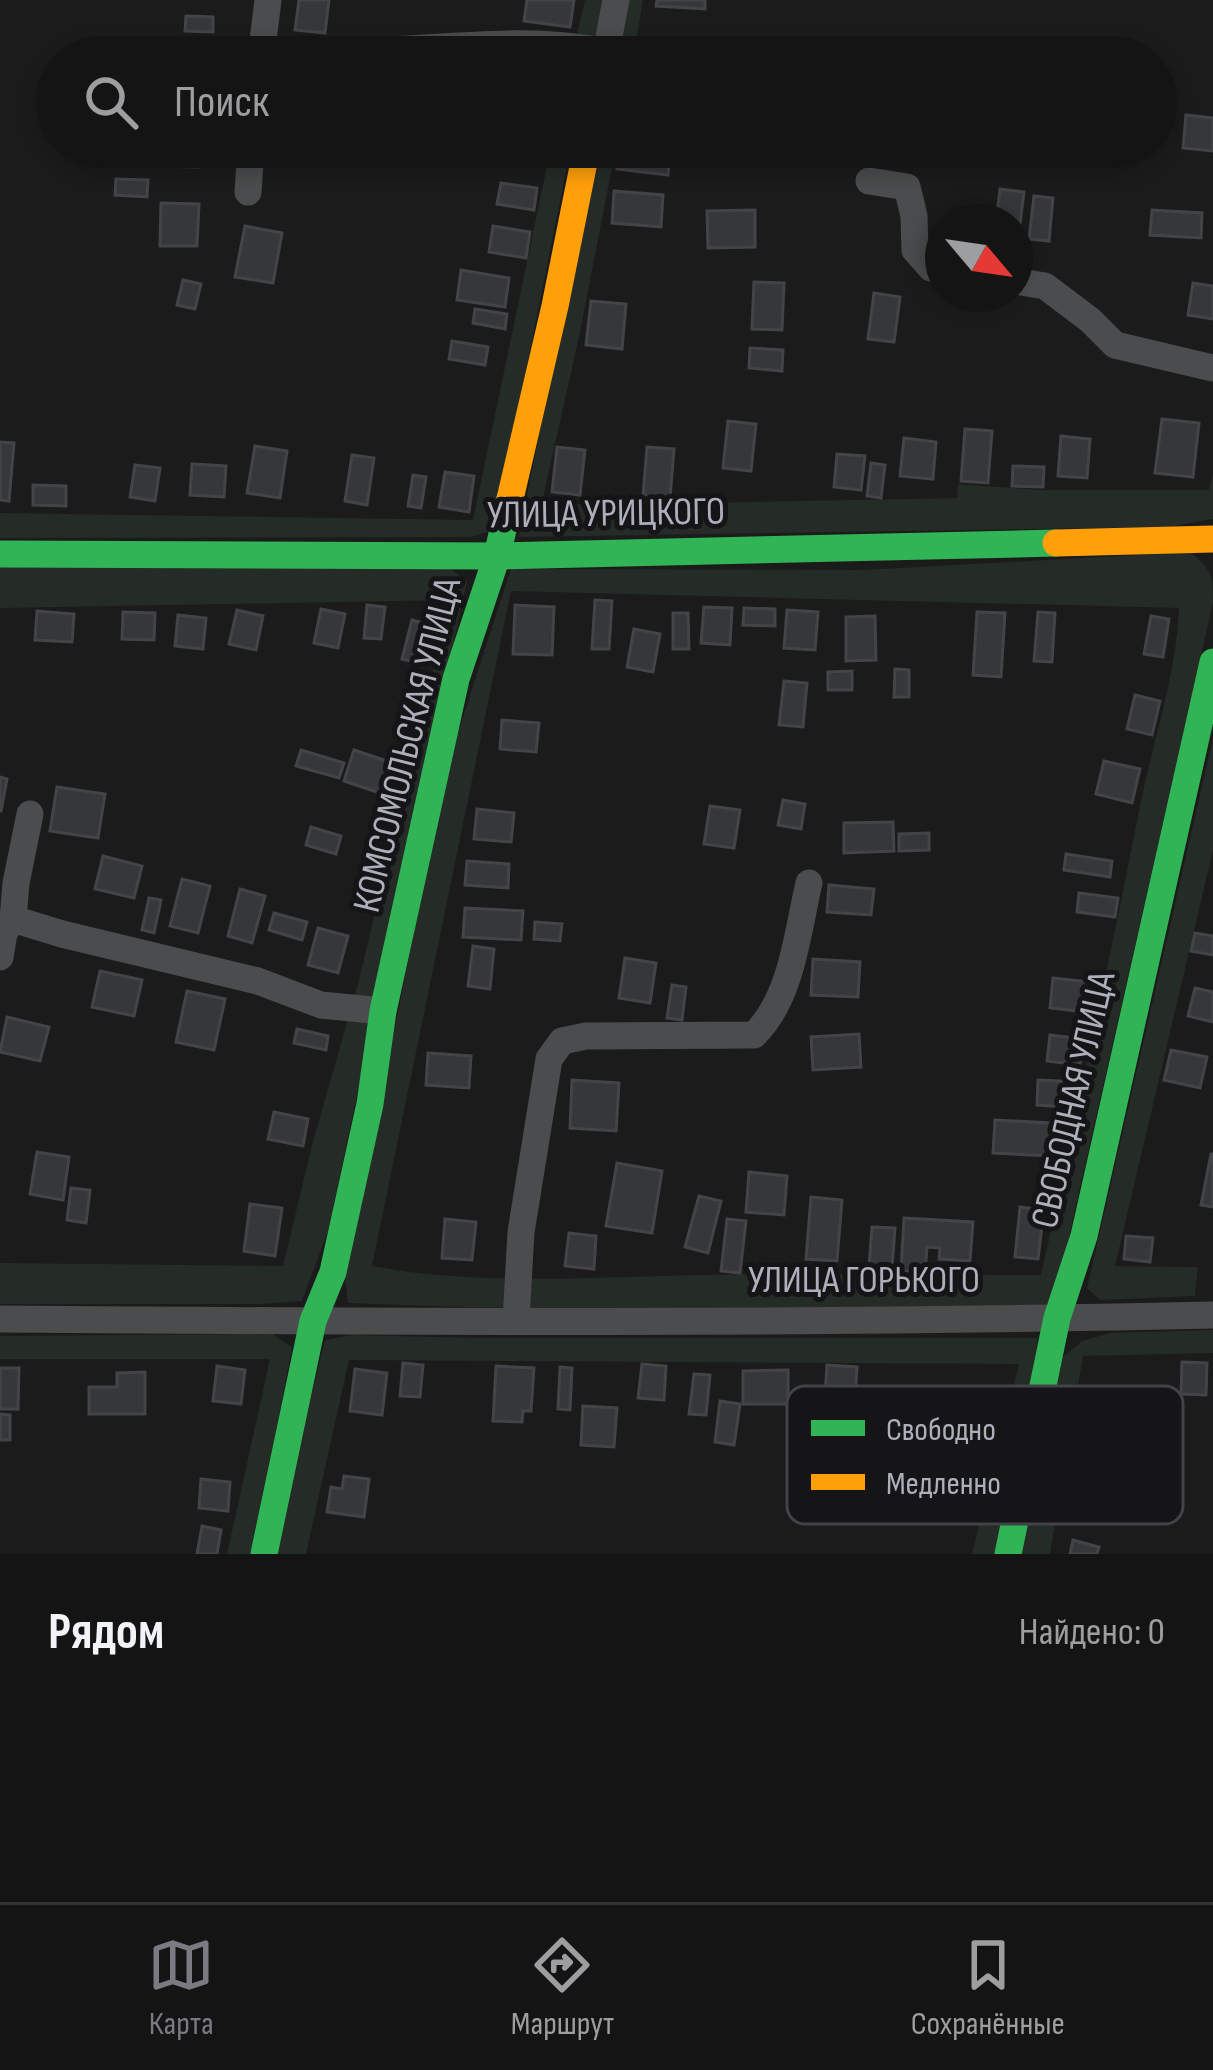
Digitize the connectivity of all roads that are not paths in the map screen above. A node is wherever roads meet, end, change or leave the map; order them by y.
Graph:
1 (268, 0) edge
2 (616, 0) edge
3 (263, 36) edge
4 (609, 36) edge
5 (250, 168) edge
6 (583, 168) edge
7 (869, 181) dead end
8 (248, 192) dead end
9 (925, 261) edge
10 (1033, 284) edge
11 (1213, 368) edge
12 (1213, 539) edge
13 (0, 554) edge
14 (497, 556) junction
15 (1213, 662) edge
16 (30, 814) dead end
17 (808, 883) dead end
18 (13, 919) junction
19 (0, 957) edge
20 (383, 1012) junction
21 (1213, 1315) edge
22 (1057, 1318) junction
23 (0, 1319) edge
24 (313, 1321) junction
25 (515, 1321) junction
26 (1043, 1386) edge
27 (1013, 1524) edge
28 (264, 1554) edge
29 (1007, 1554) edge

1 - 3 street
2 - 4 street
5 - 8 street
6 - 14 street, КОМСОМОЛЬСКАЯ УЛИЦА
7 - 9 street
10 - 11 street
12 - 14 street, УЛИЦА УРИЦКОГО
13 - 14 street, УЛИЦА УРИЦКОГО
14 - 20 street, КОМСОМОЛЬСКАЯ УЛИЦА
15 - 22 street, СВОБОДНАЯ УЛИЦА
16 - 18 street
17 - 25 street
18 - 19 street
18 - 20 street
20 - 24 street, КОМСОМОЛЬСКАЯ УЛИЦА
21 - 22 street, УЛИЦА ГОРЬКОГО
22 - 25 street, УЛИЦА ГОРЬКОГО
22 - 26 street, СВОБОДНАЯ УЛИЦА
23 - 24 street, УЛИЦА ГОРЬКОГО
24 - 25 street, УЛИЦА ГОРЬКОГО
24 - 28 street, КОМСОМОЛЬСКАЯ УЛИЦА
27 - 29 street, СВОБОДНАЯ УЛИЦА

